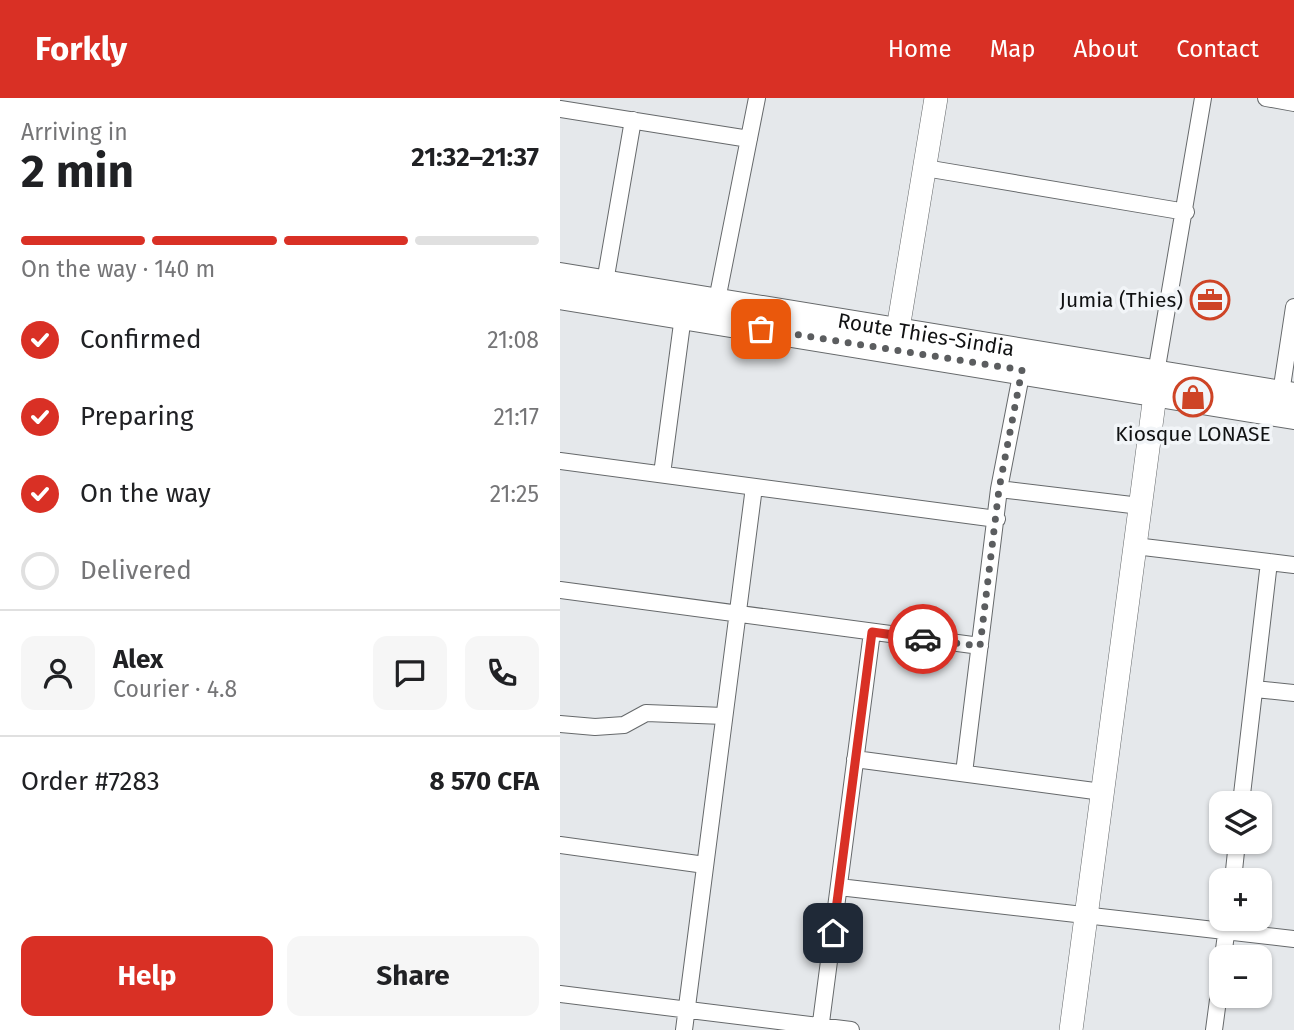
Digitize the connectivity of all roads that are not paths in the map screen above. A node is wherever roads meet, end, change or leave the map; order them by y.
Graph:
1 (757, 98) edge
2 (936, 98) edge
3 (1203, 98) edge
4 (1266, 98) edge
5 (1294, 103) edge
6 (560, 109) edge
7 (633, 120) junction
8 (750, 139) junction
9 (925, 169) junction
10 (1186, 212) junction
11 (560, 275) edge
12 (605, 282) junction
13 (560, 297) edge
14 (717, 300) junction
15 (1294, 307) edge
16 (683, 316) junction
17 (898, 329) junction
18 (1022, 370) junction
19 (1156, 384) junction
20 (1287, 394) edge
21 (1294, 417) edge
22 (560, 461) edge
23 (662, 474) junction
24 (754, 487) junction
25 (999, 489) junction
26 (1140, 506) junction
27 (997, 519) junction
28 (1135, 547) junction
29 (1269, 562) junction
30 (1294, 565) edge
31 (560, 590) edge
32 (738, 614) junction
33 (872, 632) junction
34 (980, 646) junction
35 (1255, 689) junction
36 (1294, 693) edge
37 (724, 716) junction
38 (560, 724) edge
39 (855, 759) junction
40 (964, 773) junction
41 (1242, 791) edge
42 (1102, 792) junction
43 (560, 845) edge
44 (705, 865) junction
45 (839, 887) junction
46 (1085, 915) junction
47 (1209, 924) edge
48 (1256, 931) edge
49 (1294, 939) edge
50 (560, 994) edge
51 (1216, 1008) edge
52 (686, 1010) junction
53 (820, 1028) edge
54 (684, 1030) edge
55 (851, 1030) edge
56 (1071, 1030) edge
57 (1213, 1030) edge

1 - 8 street
2 - 9 street
3 - 10 street
4 - 5 street
6 - 7 street
7 - 8 street
7 - 12 street
8 - 14 street
9 - 10 street
9 - 17 street
10 - 19 street
11 - 12 main road, Route Thies-Sindia
12 - 14 main road, Route Thies-Sindia
13 - 16 main road, Route Thies-Sindia
14 - 17 main road, Route Thies-Sindia
15 - 20 street
16 - 18 main road, Route Thies-Sindia
16 - 23 street
17 - 19 main road, Route Thies-Sindia
18 - 19 main road, Route Thies-Sindia
18 - 25 street
19 - 20 main road, Route Thies-Sindia
19 - 21 main road, Route Thies-Sindia
19 - 26 street
22 - 23 street
23 - 24 street
24 - 27 street
24 - 32 street
25 - 26 street
25 - 27 street
26 - 28 street
27 - 34 street
28 - 29 street
28 - 42 street
29 - 30 street
29 - 35 street
31 - 32 street
32 - 33 street
32 - 37 street
33 - 34 street
33 - 39 street
34 - 40 street
35 - 36 street
35 - 41 street
37 - 38 street
37 - 44 street
39 - 40 street
39 - 45 street
40 - 42 street
42 - 46 street
43 - 44 street
44 - 52 street
45 - 46 street
45 - 53 street
46 - 47 street
46 - 56 street
48 - 49 street
50 - 52 street
51 - 57 street
52 - 53 street
52 - 54 street
53 - 55 street

